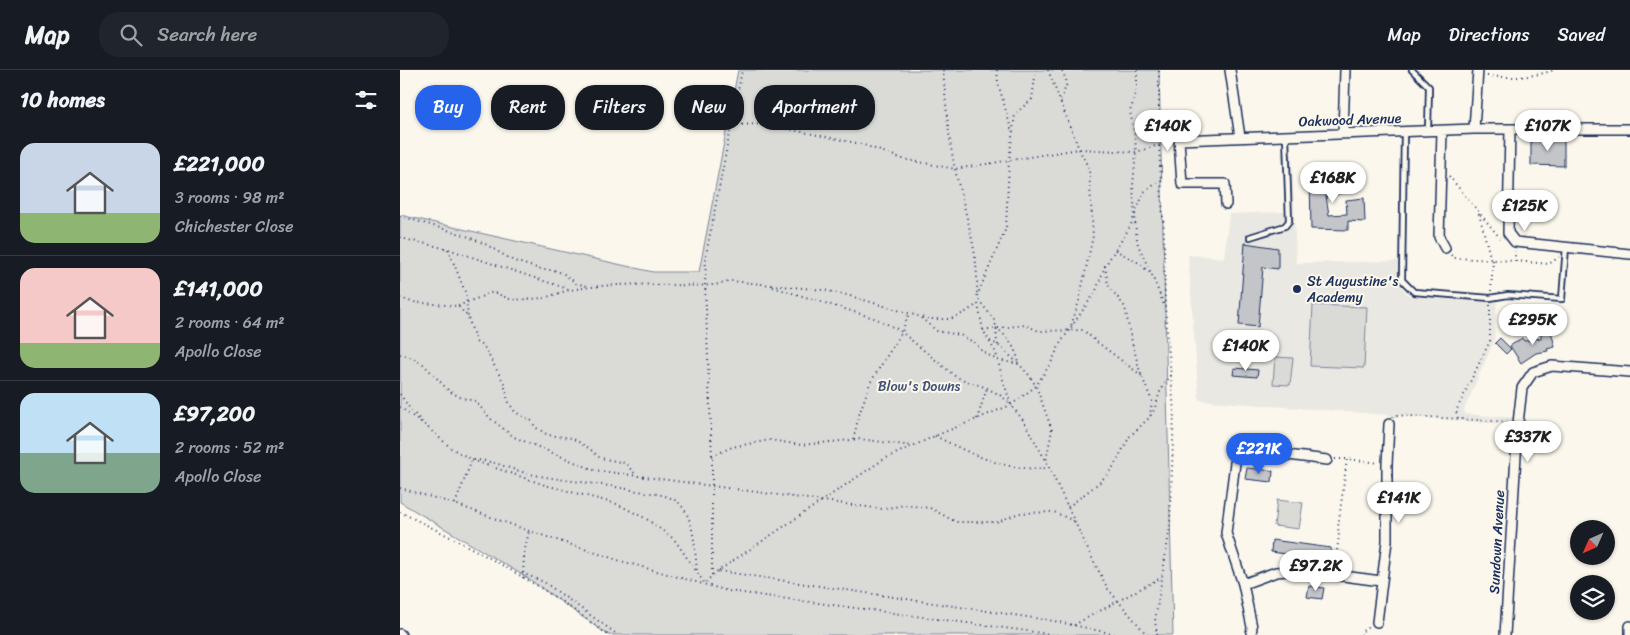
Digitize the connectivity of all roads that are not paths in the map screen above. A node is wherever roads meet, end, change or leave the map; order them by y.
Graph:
1 (1230, 70) edge
2 (1345, 70) edge
3 (1412, 70) edge
4 (1478, 72) edge
5 (1474, 129) junction
6 (1510, 129) junction
7 (1630, 129) edge
8 (1442, 131) junction
9 (1404, 132) junction
10 (1428, 132) junction
11 (1343, 134) junction
12 (1286, 135) junction
13 (1240, 137) junction
14 (1226, 204) dead end
15 (1250, 237) dead end
16 (1445, 248) road end
17 (1566, 252) junction
18 (1630, 254) edge
19 (1630, 372) edge
20 (1389, 424) road end
21 (1327, 460) road end
22 (1381, 581) junction
23 (1243, 584) junction
24 (1377, 622) road end
25 (1630, 626) edge
26 (1251, 635) edge
27 (1505, 635) edge
28 (1630, 635) edge

1 - 13 street
2 - 11 street
3 - 10 lane
4 - 5 street
5 - 6 street, Oakwood Avenue
5 - 8 street, Oakwood Avenue
6 - 7 street, Oakwood Avenue
6 - 17 street
8 - 10 street, Oakwood Avenue
8 - 16 street
9 - 10 street, Oakwood Avenue
9 - 11 street, Oakwood Avenue
9 - 17 lane
11 - 12 street, Oakwood Avenue
12 - 13 street, Oakwood Avenue
12 - 15 lane
13 - 14 street, Oakwood Avenue
17 - 18 street
19 - 27 street, Sundown Avenue
20 - 22 street
21 - 23 street
22 - 23 street
22 - 24 street
23 - 26 street
25 - 28 street

